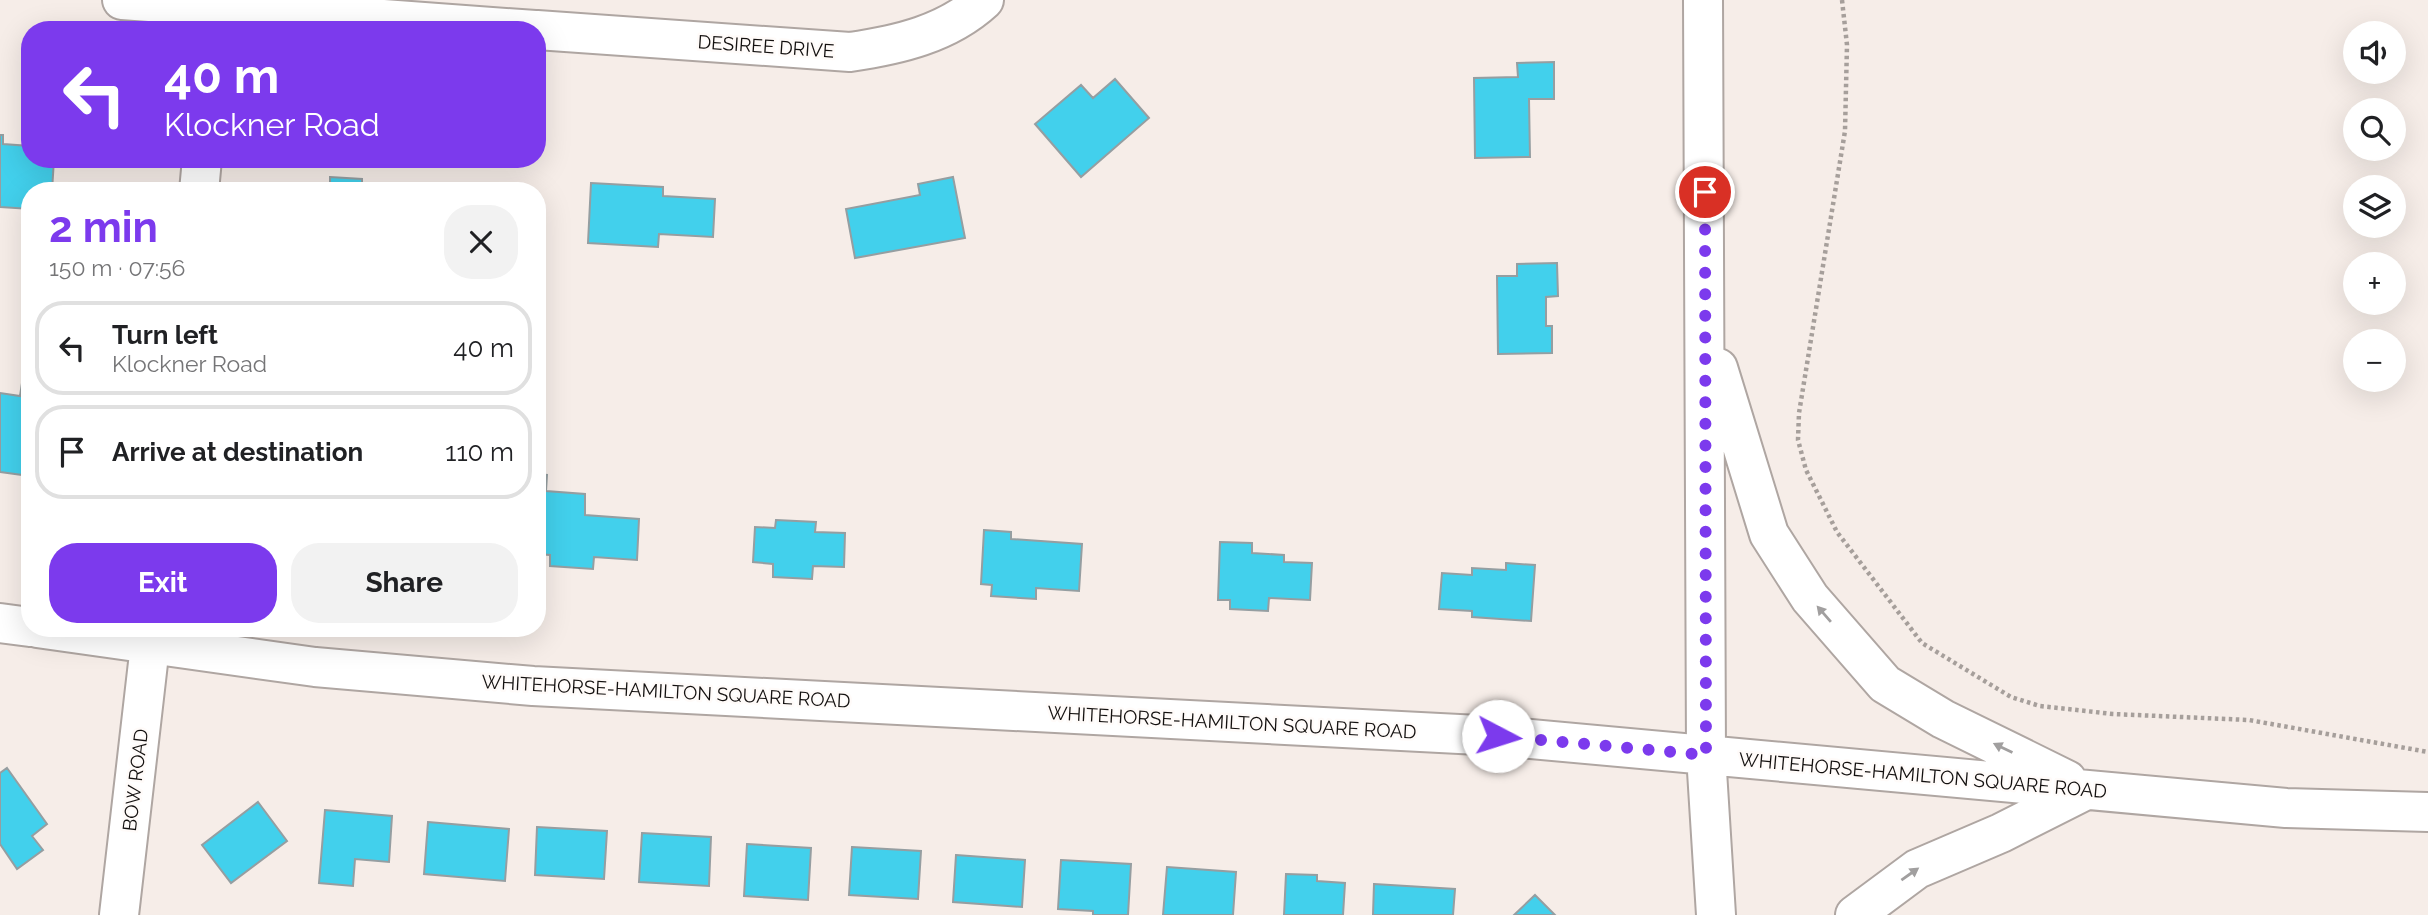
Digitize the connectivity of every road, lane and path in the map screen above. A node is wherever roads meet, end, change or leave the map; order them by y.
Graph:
1 (122, 0) edge
2 (984, 0) edge
3 (1703, 0) edge
4 (1842, 0) edge
5 (217, 18) edge
6 (297, 21) edge
7 (546, 31) edge
8 (1706, 330) junction
9 (0, 623) edge
10 (21, 626) edge
11 (151, 637) edge
12 (2428, 752) edge
13 (1706, 755) junction
14 (2086, 790) junction
15 (2428, 812) edge
16 (119, 915) edge
17 (1716, 915) edge
18 (1856, 915) edge

1 - 5 street, DESIREE DRIVE
2 - 7 street, DESIREE DRIVE
3 - 8 street
4 - 12 path
5 - 6 street, DESIREE DRIVE
8 - 13 street
14 -> 8 street
9 - 10 street
11 - 13 street, WHITEHORSE-HAMILTON SQUARE ROAD
11 - 16 street, BOW ROAD
13 - 14 street, WHITEHORSE-HAMILTON SQUARE ROAD
13 - 17 street
14 - 15 street, WHITEHORSE-HAMILTON SQUARE ROAD
18 -> 14 street

